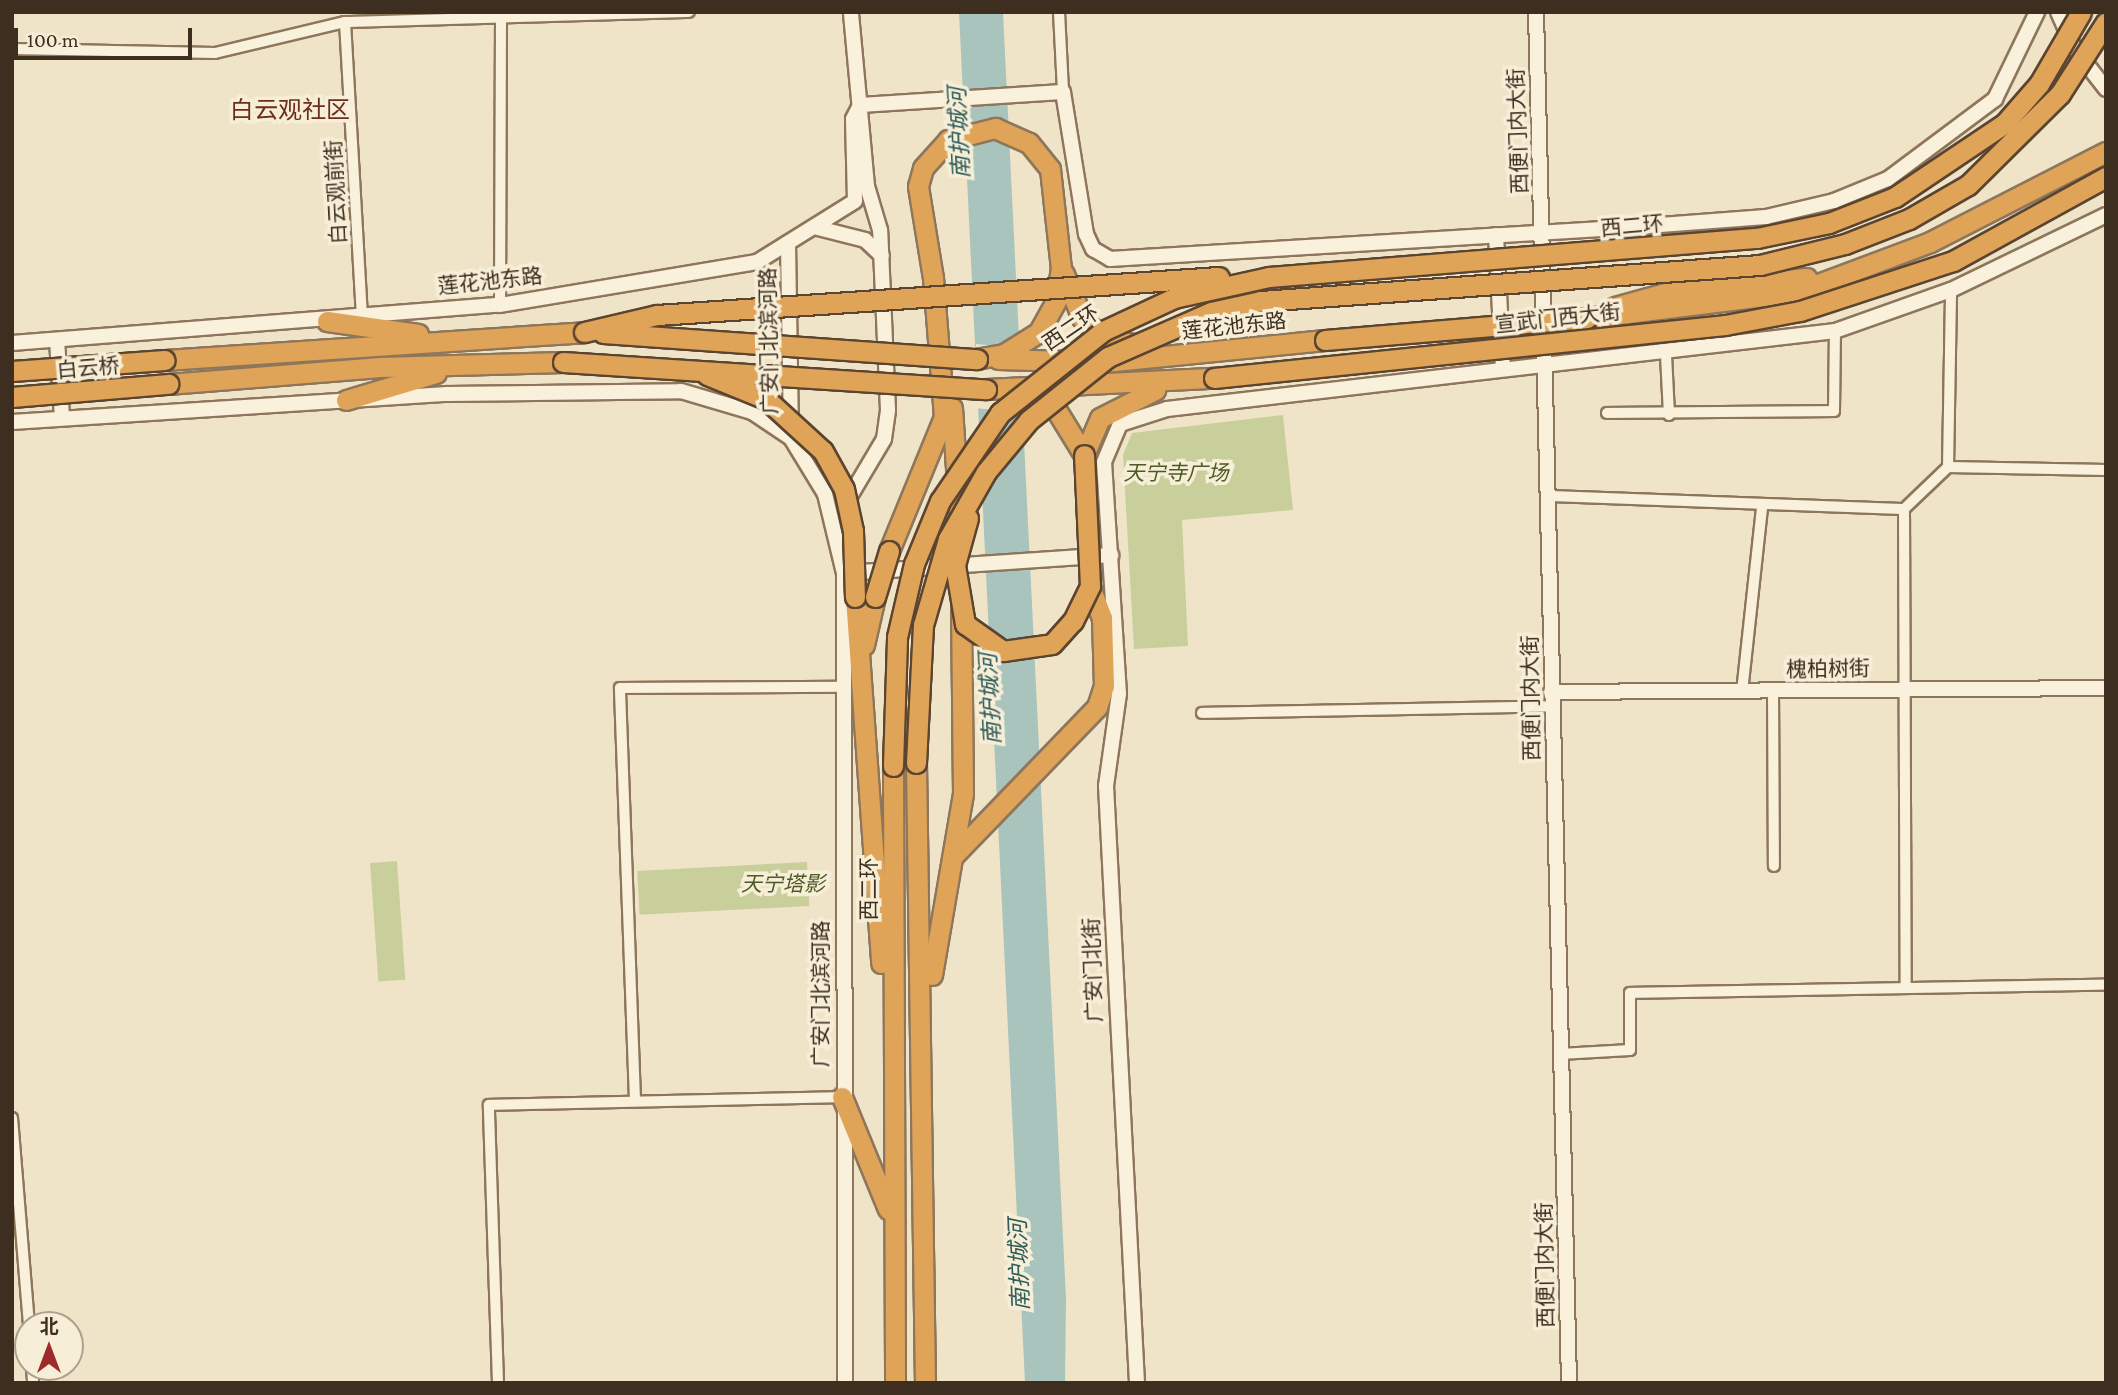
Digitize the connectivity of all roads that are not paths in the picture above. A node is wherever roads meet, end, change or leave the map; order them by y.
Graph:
1 (689, 12) edge
2 (851, 12) edge
3 (1059, 12) edge
4 (1536, 12) edge
5 (2037, 12) edge
6 (2058, 12) edge
7 (2081, 12) edge
8 (2096, 12) edge
9 (501, 13) edge
10 (345, 22) junction
11 (2106, 22) edge
12 (2106, 40) edge
13 (12, 49) edge
14 (2106, 89) edge
15 (1063, 92) junction
16 (860, 105) junction
17 (2106, 152) edge
18 (2106, 177) edge
19 (2106, 215) edge
20 (814, 227) junction
21 (1542, 232) junction
22 (1496, 235) junction
23 (789, 243) junction
24 (882, 256) junction
25 (1269, 277) junction
26 (1951, 290) junction
27 (1065, 300) junction
28 (500, 305) junction
29 (362, 317) junction
30 (1587, 318) joint
31 (327, 321) junction
32 (1835, 331) junction
33 (584, 332) junction
34 (457, 339) junction
35 (58, 340) junction
36 (1325, 340) junction
37 (12, 343) edge
38 (1666, 355) junction
39 (977, 359) junction
40 (165, 360) joint
41 (462, 366) junction
42 (1546, 366) junction
43 (690, 368) junction
44 (943, 369) junction
45 (1503, 369) junction
46 (12, 371) edge
47 (1214, 378) junction
48 (986, 389) junction
49 (12, 397) edge
50 (346, 400) junction
51 (1607, 413) dead end
52 (1669, 415) junction
53 (62, 418) junction
54 (12, 422) edge
55 (791, 438) junction
56 (1084, 455) junction
57 (1948, 467) junction
58 (864, 468) junction
59 (2106, 470) edge
60 (815, 472) junction
61 (976, 490) junction
62 (1549, 496) junction
63 (1762, 507) junction
64 (1904, 509) junction
65 (836, 523) junction
66 (1111, 555) junction
67 (965, 560) junction
68 (845, 573) junction
69 (1090, 586) junction
70 (865, 597) junction
71 (842, 687) junction
72 (2106, 688) edge
73 (1909, 689) junction
74 (1773, 691) junction
75 (1742, 692) junction
76 (1551, 699) junction
77 (1202, 713) dead end
78 (951, 858) junction
79 (1774, 866) dead end
80 (1906, 984) junction
81 (2106, 985) edge
82 (924, 1041) junction
83 (891, 1044) junction
84 (1560, 1054) junction
85 (842, 1097) junction
86 (635, 1100) junction
87 (12, 1118) edge
88 (892, 1219) junction
89 (28, 1311) edge
90 (894, 1381) edge
91 (498, 1383) edge
92 (845, 1383) edge
93 (925, 1383) edge
94 (1137, 1383) edge
95 (1569, 1383) edge

1 - 9 street
2 - 16 street
3 - 15 street
4 - 21 street, 西便门内大街
5 - 21 street
6 - 14 street
7 - 25 highway, 西二环, bridge
8 - 12 highway
9 - 10 street
9 - 28 street
10 - 13 street
10 - 29 street, 白云观前街
11 - 61 highway, bridge
15 - 16 street
15 - 22 street
16 - 20 street, 莲花池东路
16 - 24 street
17 - 30 highway, 宣武门西大街
18 - 47 highway, 宣武门西大街, bridge
19 - 26 street
20 - 23 street, 莲花池东路
20 - 24 street
21 - 22 street
21 - 42 street, 西便门内大街
22 - 45 street
23 - 28 street, 莲花池东路
23 - 55 street, 广安门北滨河路
24 - 58 street
25 - 33 highway, bridge
25 - 83 highway, 西二环, bridge
26 - 32 street
26 - 57 street
27 - 36 highway, bridge
27 - 39 highway
27 - 44 highway
28 - 29 street, 莲花池东路
29 - 31 street, 莲花池东路
30 - 36 highway, 莲花池东路, bridge
31 - 34 highway
31 - 35 street, 莲花池东路
32 - 38 street
32 - 52 street
33 - 34 highway, 莲花池东路
33 - 39 highway, 莲花池东路, bridge
34 - 40 highway, 莲花池东路
35 - 37 street, 莲花池东路
35 - 53 street
36 - 39 highway, 莲花池东路, bridge
38 - 42 street
38 - 52 street
40 - 46 highway, 白云桥, bridge
41 - 43 highway, bridge
41 - 49 highway, 白云桥, bridge
41 - 50 highway
42 - 45 street
42 - 62 street, 西便门内大街
43 - 48 highway, bridge
43 - 70 highway, bridge
44 - 67 highway
44 - 70 highway, bridge
45 - 66 street, 广安门北街
47 - 48 highway, 宣武门西大街, bridge
47 - 56 highway
48 - 56 highway, bridge
50 - 53 street
50 - 55 street
51 - 52 street
53 - 54 street
55 - 60 street, 广安门北滨河路
56 - 69 highway, bridge
57 - 59 street
57 - 64 street
58 - 60 street
58 - 65 street
60 - 65 street, 广安门北滨河路
61 - 69 highway, bridge
61 - 82 highway, bridge
62 - 63 street
62 - 76 street, 西便门内大街
63 - 64 street
63 - 75 street
64 - 73 street
65 - 68 street, 广安门北滨河路
66 - 67 street
66 - 94 street, 广安门北街
67 - 68 street
67 - 78 highway, bridge
68 - 71 street, 广安门北滨河路
69 - 78 highway
70 - 83 highway
71 - 85 street, 广安门北滨河路
71 - 86 street
72 - 73 street, 槐柏树街
73 - 74 street, 槐柏树街
73 - 80 street
74 - 75 street, 槐柏树街
74 - 79 street
75 - 76 street, 槐柏树街
76 - 77 street
76 - 84 street, 西便门内大街
78 - 82 highway
80 - 81 street
80 - 84 street
82 - 93 highway
83 - 88 highway, 西二环
84 - 95 street, 西便门内大街
85 - 86 street
85 - 88 highway
85 - 92 street, 广安门北滨河路
86 - 91 street
87 - 89 street
88 - 90 highway, 西二环

